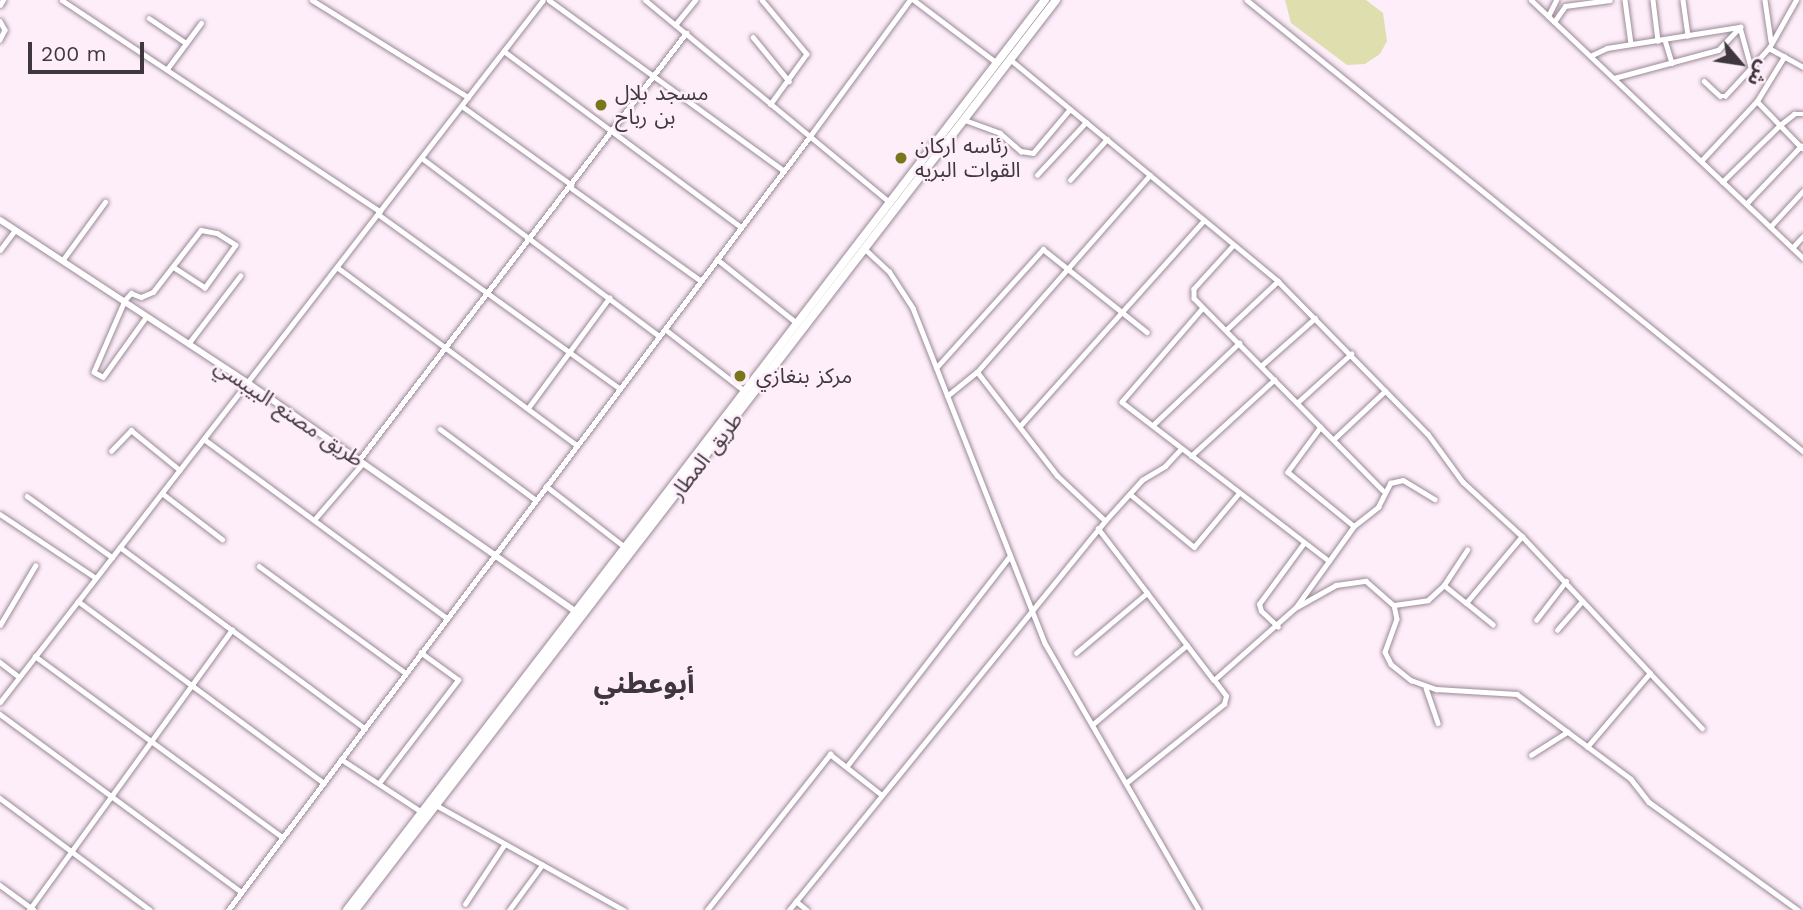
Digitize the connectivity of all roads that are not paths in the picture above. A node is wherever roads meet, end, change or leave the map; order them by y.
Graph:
1 (3, 0) edge
2 (62, 0) edge
3 (312, 0) edge
4 (543, 0) edge
5 (549, 0) edge
6 (645, 0) edge
7 (695, 0) edge
8 (762, 0) edge
9 (912, 0) edge
10 (1045, 0) edge
11 (1056, 0) edge
12 (1247, 0) edge
13 (1531, 0) edge
14 (1556, 0) edge
15 (1610, 0) edge
16 (1625, 0) edge
17 (1653, 0) edge
18 (1683, 0) edge
19 (1765, 0) edge
20 (1796, 0) edge
21 (0, 5) edge
22 (1548, 16) junction
23 (149, 18) dead end
24 (0, 21) edge
25 (1554, 22) junction
26 (201, 23) dead end
27 (675, 25) junction
28 (1740, 27) junction
29 (686, 33) junction
30 (1688, 36) junction
31 (753, 37) dead end
32 (0, 40) edge
33 (1665, 40) junction
34 (1658, 41) junction
35 (186, 43) junction
36 (1631, 44) junction
37 (1770, 45) junction
38 (504, 51) junction
39 (1590, 56) junction
40 (1784, 57) junction
41 (1011, 60) junction
42 (997, 63) junction
43 (1672, 63) junction
44 (1751, 67) junction
45 (1803, 67) edge
46 (167, 69) junction
47 (654, 77) junction
48 (1613, 79) junction
49 (789, 81) junction
50 (1704, 81) dead end
51 (468, 97) junction
52 (1757, 101) junction
53 (771, 104) junction
54 (461, 106) junction
55 (1070, 109) junction
56 (1803, 114) edge
57 (964, 120) junction
58 (1086, 122) junction
59 (1780, 125) junction
60 (613, 132) junction
61 (810, 136) junction
62 (1107, 139) junction
63 (1802, 147) edge
64 (422, 158) junction
65 (1701, 161) junction
66 (783, 170) junction
67 (1150, 175) junction
68 (1037, 176) dead end
69 (1070, 180) dead end
70 (1723, 182) junction
71 (571, 186) junction
72 (1803, 191) edge
73 (105, 202) dead end
74 (889, 202) junction
75 (1746, 204) junction
76 (379, 212) junction
77 (0, 220) edge
78 (1204, 220) junction
79 (740, 226) junction
80 (1770, 226) junction
81 (15, 230) junction
82 (1803, 236) edge
83 (531, 240) junction
84 (1233, 246) junction
85 (1792, 248) junction
86 (865, 249) junction
87 (0, 250) edge
88 (716, 258) junction
89 (1803, 258) edge
90 (62, 261) junction
91 (173, 267) junction
92 (337, 267) junction
93 (1069, 267) junction
94 (240, 276) dead end
95 (700, 280) junction
96 (1278, 281) junction
97 (488, 294) junction
98 (609, 298) junction
99 (124, 302) junction
100 (1203, 308) junction
101 (1123, 313) junction
102 (146, 317) junction
103 (1315, 317) junction
104 (797, 323) junction
105 (664, 328) junction
106 (1226, 330) junction
107 (1147, 332) dead end
108 (659, 335) junction
109 (1239, 343) junction
110 (188, 344) junction
111 (446, 348) junction
112 (568, 354) junction
113 (1351, 354) junction
114 (1261, 366) junction
115 (936, 368) junction
116 (977, 372) junction
117 (1274, 380) junction
118 (248, 383) junction
119 (619, 388) junction
120 (745, 391) junction
121 (1385, 391) junction
122 (947, 396) junction
123 (1298, 402) junction
124 (528, 408) junction
125 (1153, 425) junction
126 (1020, 426) junction
127 (1321, 427) junction
128 (440, 429) dead end
129 (204, 439) junction
130 (1334, 439) junction
131 (577, 445) junction
132 (1181, 449) junction
133 (111, 451) dead end
134 (1803, 451) edge
135 (1191, 456) junction
136 (361, 462) junction
137 (180, 470) junction
138 (546, 486) junction
139 (1383, 490) junction
140 (1239, 493) junction
141 (162, 494) junction
142 (1130, 494) junction
143 (27, 496) dead end
144 (1435, 499) dead end
145 (537, 500) junction
146 (0, 514) edge
147 (314, 520) junction
148 (1104, 521) junction
149 (1354, 526) junction
150 (1098, 528) junction
151 (1522, 536) junction
152 (222, 539) dead end
153 (1304, 543) junction
154 (120, 547) junction
155 (625, 547) junction
156 (1467, 550) dead end
157 (495, 555) junction
158 (1009, 556) junction
159 (112, 557) junction
160 (1329, 561) junction
161 (35, 566) dead end
162 (259, 566) dead end
163 (96, 578) junction
164 (1566, 582) junction
165 (1444, 585) junction
166 (1147, 593) junction
167 (78, 601) junction
168 (1582, 601) junction
169 (1466, 603) junction
170 (1394, 605) junction
171 (1295, 608) junction
172 (575, 611) junction
173 (1030, 612) junction
174 (447, 618) junction
175 (1536, 620) dead end
176 (0, 625) edge
177 (1493, 625) dead end
178 (1278, 627) junction
179 (232, 630) junction
180 (1557, 630) dead end
181 (1187, 645) junction
182 (421, 653) junction
183 (1076, 653) dead end
184 (36, 656) junction
185 (0, 662) edge
186 (406, 673) junction
187 (1650, 673) junction
188 (19, 677) junction
189 (1214, 680) junction
190 (194, 688) junction
191 (1426, 688) junction
192 (0, 702) edge
193 (0, 714) edge
194 (1438, 723) dead end
195 (1092, 725) junction
196 (365, 728) junction
197 (1702, 728) dead end
198 (1567, 732) junction
199 (154, 743) junction
200 (1587, 748) junction
201 (1531, 755) dead end
202 (468, 757) junction
203 (341, 759) junction
204 (846, 766) junction
205 (324, 783) junction
206 (379, 783) junction
207 (1126, 783) junction
208 (882, 795) junction
209 (113, 797) junction
210 (0, 798) edge
211 (436, 805) junction
212 (422, 812) junction
213 (282, 837) junction
214 (504, 845) junction
215 (71, 852) junction
216 (542, 865) junction
217 (0, 885) edge
218 (241, 892) junction
219 (796, 901) junction
220 (464, 904) dead end
221 (31, 909) edge
222 (150, 910) edge
223 (228, 910) edge
224 (347, 910) edge
225 (355, 910) edge
226 (509, 910) edge
227 (624, 910) edge
228 (707, 910) edge
229 (789, 910) edge
230 (807, 910) edge
231 (1199, 910) edge
232 (1798, 910) edge

1 - 21 street
2 - 46 street
3 - 51 street
4 - 38 street
5 - 47 street
6 - 27 street
7 - 27 street
8 - 49 street
9 - 42 street
9 - 61 street
10 - 42 highway, طريق المطار
11 - 41 highway, طريق المطار
12 - 134 street
13 - 22 street
14 - 22 street
15 - 25 street
16 - 36 street
17 - 34 street
18 - 30 street
19 - 37 street
20 - 37 street
22 - 25 street
23 - 35 street
24 - 32 street
25 - 39 street
26 - 35 street
27 - 29 street
28 - 30 street
28 - 43 street
28 - 44 street
29 - 47 street
29 - 53 street
30 - 33 street
31 - 49 street
33 - 34 street
33 - 43 street
34 - 36 street
35 - 46 street
36 - 39 street
37 - 40 street
37 - 44 street
38 - 51 street
38 - 60 street
39 - 48 street
40 - 45 street
40 - 52 street
41 - 55 street
41 - 57 highway, طريق المطار
42 - 74 highway, طريق المطار
43 - 48 street
44 - 50 street
46 - 76 street
47 - 60 street
47 - 66 street
48 - 65 street
49 - 53 street
51 - 54 street
52 - 59 street
52 - 65 street
53 - 61 street
54 - 64 street
54 - 71 street
55 - 57 street
55 - 58 street
56 - 59 street
57 - 86 highway, طريق المطار
58 - 62 street
58 - 68 street
59 - 63 street
59 - 70 street
60 - 71 street
60 - 79 street
61 - 66 street
61 - 74 street
62 - 67 street
62 - 69 street
63 - 75 street
64 - 76 street
64 - 83 street
65 - 70 street
66 - 79 street
67 - 78 street
67 - 93 street
70 - 75 street
71 - 83 street
71 - 95 street
72 - 80 street
73 - 90 street
74 - 104 highway, طريق المطار
75 - 80 street
76 - 92 street
76 - 97 street
77 - 81 main road, طريق مصنع البيبسي
78 - 84 street
78 - 101 street
79 - 88 street
80 - 85 street
81 - 87 street
81 - 90 main road, طريق مصنع البيبسي
82 - 85 street
83 - 97 street
83 - 98 street
84 - 96 street
84 - 100 street
85 - 89 street
86 - 115 street
86 - 202 highway, طريق المطار
88 - 95 street
88 - 104 street
90 - 99 main road, طريق مصنع البيبسي
91 - 91 street
91 - 99 street
92 - 111 street
92 - 118 street
93 - 101 street
93 - 115 street
93 - 116 street
94 - 110 street
95 - 105 street
96 - 103 street
96 - 106 street
97 - 111 street
97 - 112 street
98 - 108 street
98 - 112 street
99 - 102 main road, طريق مصنع البيبسي
99 - 102 street
100 - 106 street
100 - 125 street
101 - 107 street
101 - 126 street
102 - 110 main road, طريق مصنع البيبسي
103 - 113 street
103 - 114 street
104 - 120 highway, طريق المطار
105 - 108 street
105 - 120 street
106 - 109 street
108 - 119 street
109 - 114 street
109 - 125 street
110 - 118 main road, طريق مصنع البيبسي
111 - 124 street
111 - 136 street
112 - 119 street
112 - 124 street
113 - 121 street
113 - 123 street
114 - 117 street
115 - 122 street
116 - 122 street
116 - 126 street
117 - 123 street
117 - 135 street
118 - 129 street
118 - 136 main road, طريق مصنع البيبسي
119 - 131 street
120 - 155 highway, طريق المطار
121 - 130 street
121 - 151 street
122 - 158 street
123 - 127 street
124 - 131 street
125 - 132 street
126 - 148 street
127 - 130 street
127 - 149 street
128 - 145 street
129 - 137 street
129 - 147 street
130 - 139 street
131 - 138 street
132 - 135 street
132 - 142 street
133 - 137 street
135 - 140 street
136 - 147 street
136 - 157 main road, طريق مصنع البيبسي
137 - 141 street
138 - 145 street
138 - 155 street
139 - 144 street
139 - 149 street
140 - 142 street
140 - 153 street
141 - 152 street
141 - 154 street
142 - 148 street
143 - 159 street
145 - 157 street
146 - 163 street
147 - 174 street
148 - 150 street
149 - 160 street
150 - 166 street
150 - 173 street
151 - 164 street
151 - 169 street
153 - 160 street
153 - 178 street
154 - 159 street
154 - 179 street
155 - 172 highway, طريق المطار
156 - 165 street
157 - 172 main road, طريق مصنع البيبسي
157 - 174 street
158 - 173 street
158 - 204 street
159 - 163 street
160 - 171 street
161 - 176 street
162 - 186 street
163 - 167 street
164 - 168 street
164 - 175 street
165 - 169 street
165 - 170 street
166 - 181 street
166 - 183 street
167 - 184 street
167 - 190 street
168 - 180 street
168 - 187 street
169 - 177 street
170 - 171 street
170 - 191 street
171 - 178 street
172 - 202 highway, طريق المطار
173 - 195 street
173 - 208 street
174 - 182 street
178 - 189 street
179 - 190 street
179 - 196 street
181 - 189 street
181 - 195 street
182 - 186 street
182 - 206 street
184 - 188 street
184 - 199 street
185 - 188 street
186 - 196 street
187 - 197 street
187 - 200 street
188 - 192 street
189 - 207 street
190 - 199 street
190 - 205 street
191 - 194 street
191 - 198 street
193 - 209 street
195 - 207 street
196 - 203 street
198 - 200 street
198 - 201 street
199 - 209 street
199 - 213 street
200 - 232 street
202 - 211 highway, طريق المطار
202 - 212 highway, طريق المطار
203 - 205 street
203 - 206 street
204 - 208 street
204 - 228 street
205 - 213 street
206 - 212 street
207 - 231 street
208 - 219 street
209 - 215 street
209 - 218 street
210 - 215 street
211 - 214 street
211 - 225 highway, طريق المطار
212 - 224 highway, طريق المطار
213 - 218 street
214 - 216 street
214 - 220 street
215 - 221 street
215 - 222 street
216 - 226 street
216 - 227 street
217 - 221 street
218 - 223 street
219 - 229 street
219 - 230 street

